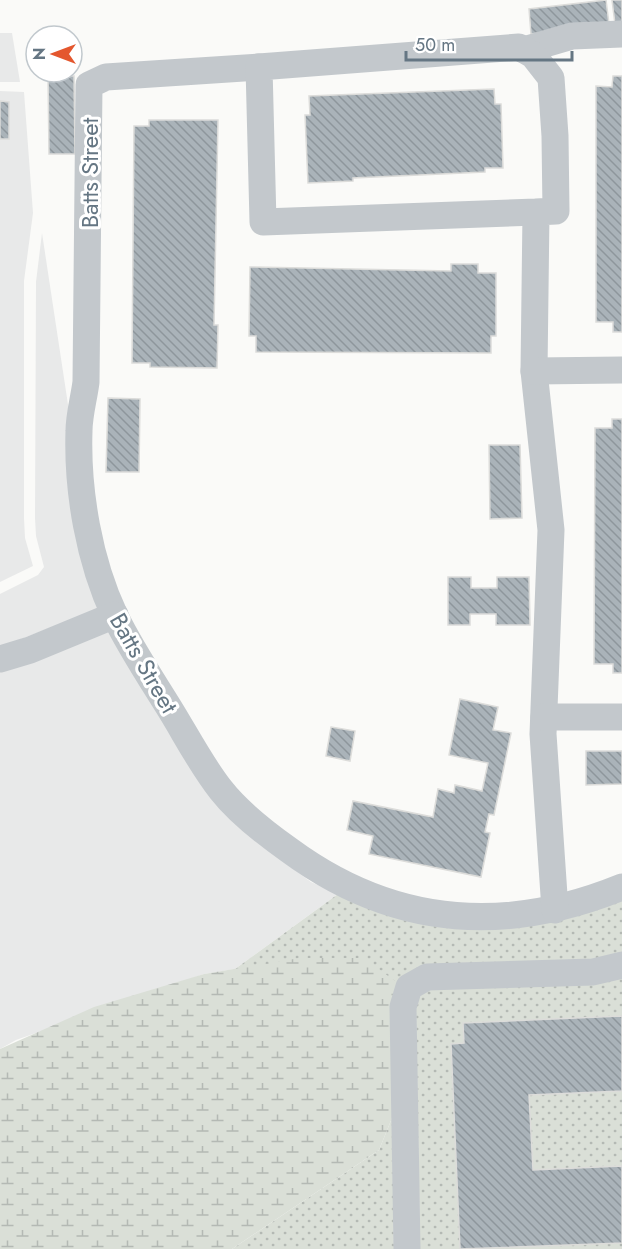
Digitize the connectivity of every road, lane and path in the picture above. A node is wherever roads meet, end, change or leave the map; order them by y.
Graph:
1 (622, 34) edge
2 (524, 50) junction
3 (259, 67) junction
4 (536, 212) junction
5 (622, 369) edge
6 (534, 371) junction
7 (115, 615) junction
8 (0, 659) edge
9 (544, 717) junction
10 (622, 717) edge
11 (622, 887) edge
12 (555, 910) junction
13 (622, 965) edge
14 (407, 1249) edge

1 - 2 street
2 - 3 street
2 - 4 street
3 - 4 street
3 - 7 street, Batts Street
4 - 6 street
5 - 6 street
6 - 9 street
7 - 8 street
7 - 12 street, Batts Street
9 - 10 street
9 - 12 street
11 - 12 street, Batts Street
13 - 14 street

